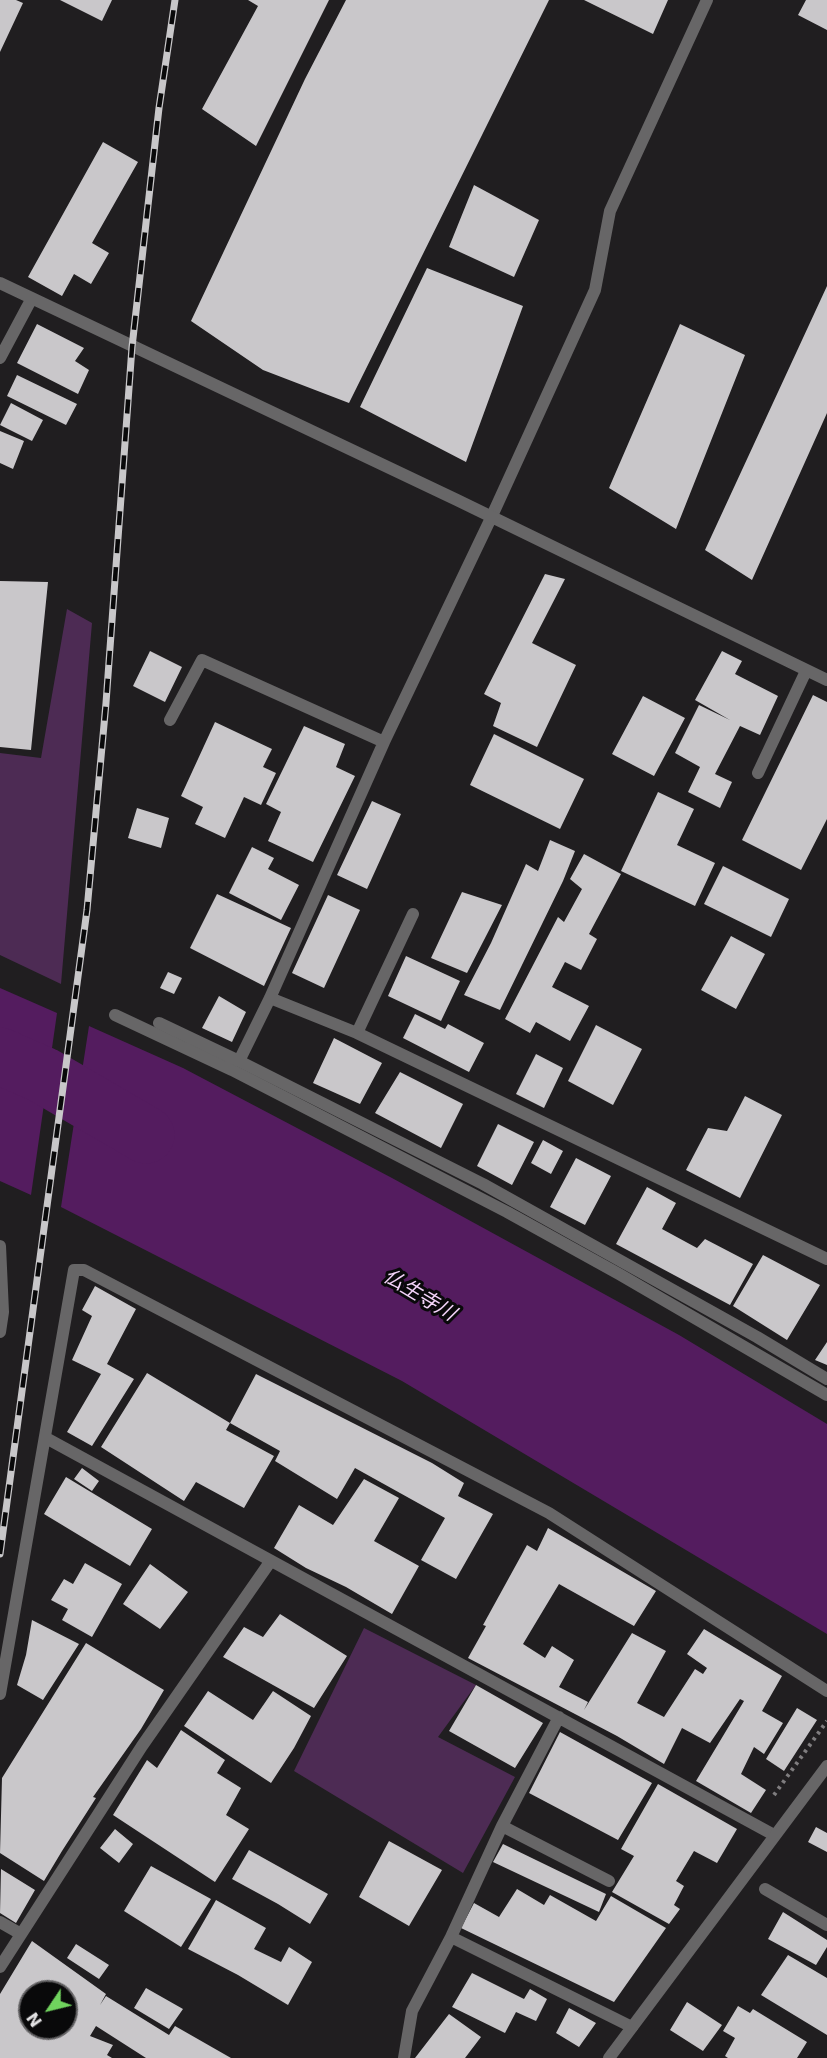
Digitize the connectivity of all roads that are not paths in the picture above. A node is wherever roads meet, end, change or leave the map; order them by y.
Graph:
1 (707, 0) edge
2 (0, 283) edge
3 (32, 298) junction
4 (0, 358) edge
5 (491, 518) junction
6 (806, 670) junction
7 (827, 680) edge
8 (170, 720) dead end
9 (384, 742) junction
10 (758, 773) dead end
11 (413, 914) dead end
12 (270, 998) junction
13 (115, 1015) dead end
14 (159, 1023) dead end
15 (357, 1033) junction
16 (239, 1061) junction
17 (0, 1246) edge
18 (827, 1258) edge
19 (0, 1332) edge
20 (827, 1379) edge
21 (827, 1395) edge
22 (46, 1438) junction
23 (270, 1562) junction
24 (827, 1691) edge
25 (0, 1694) edge
26 (559, 1717) junction
27 (827, 1766) edge
28 (502, 1826) junction
29 (774, 1835) junction
30 (609, 1881) dead end
31 (765, 1889) dead end
32 (0, 1922) edge
33 (827, 1925) edge
34 (21, 1934) junction
35 (451, 1937) junction
36 (2, 1961) edge
37 (632, 2027) junction
38 (404, 2058) edge
39 (609, 2058) edge

1 - 5 street
2 - 3 street
3 - 4 street
3 - 5 street
5 - 6 street
5 - 9 street
6 - 7 street
6 - 10 street
8 - 9 street
9 - 12 street
11 - 15 street
12 - 15 street
12 - 16 street
13 - 21 street
14 - 16 street
15 - 18 street
16 - 20 street
17 - 19 street
22 - 23 street
22 - 24 street
22 - 25 street
23 - 26 street
23 - 34 street
26 - 28 street
26 - 29 street
27 - 29 street
28 - 30 street
28 - 35 street
29 - 37 street
31 - 33 street
32 - 34 street
34 - 36 street
35 - 37 street
35 - 38 street
37 - 39 street

